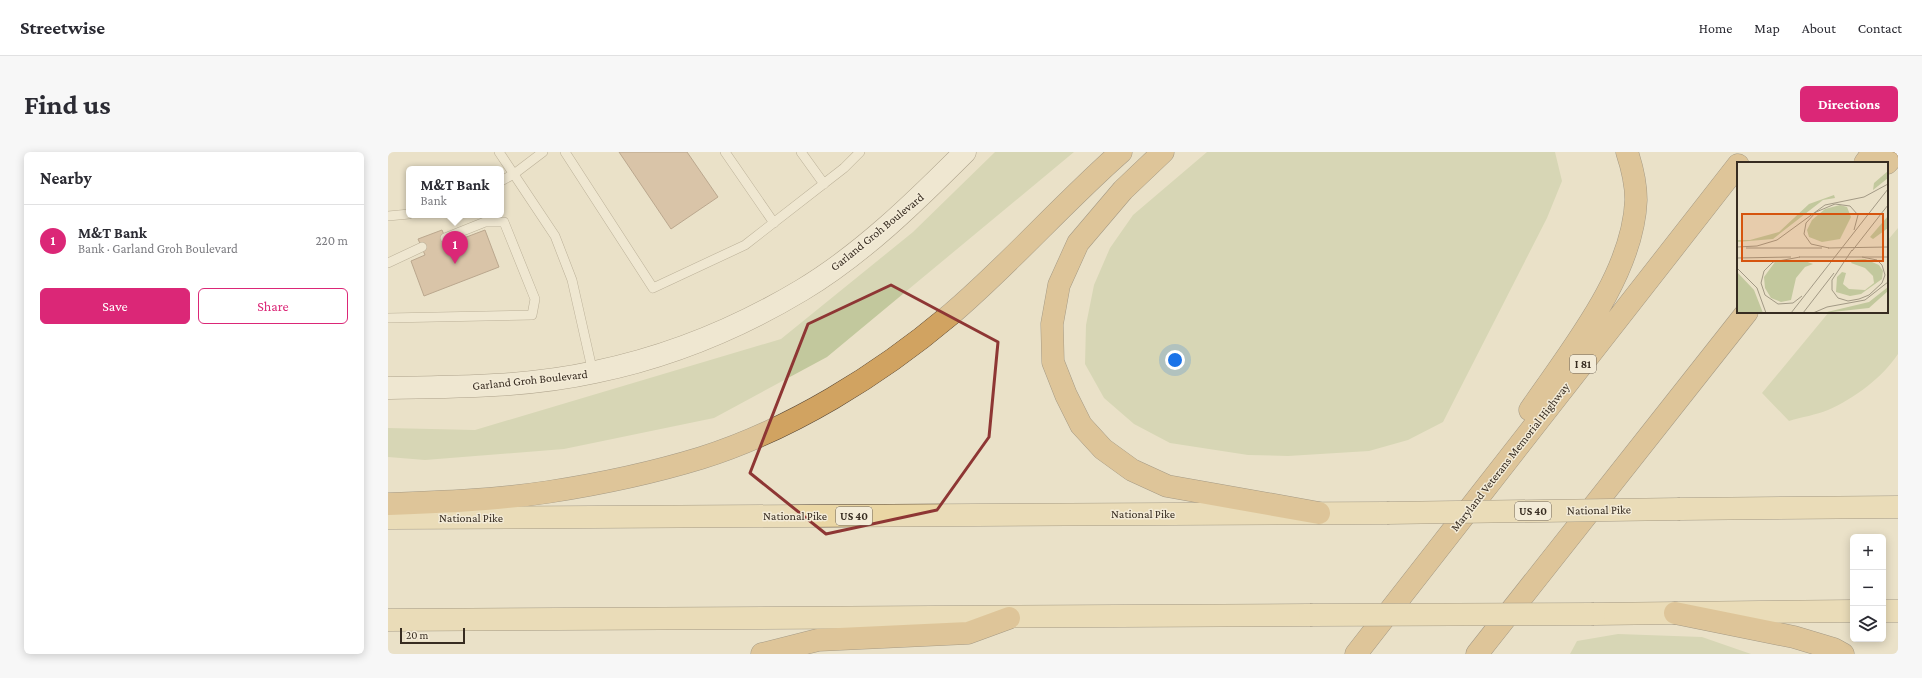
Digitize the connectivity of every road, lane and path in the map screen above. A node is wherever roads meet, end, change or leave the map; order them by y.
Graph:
1 (499, 152) edge
2 (543, 152) edge
3 (565, 152) edge
4 (725, 152) edge
5 (801, 152) edge
6 (860, 152) edge
7 (965, 152) edge
8 (1122, 152) edge
9 (1163, 152) edge
10 (1627, 152) edge
11 (1748, 152) edge
12 (1873, 152) edge
13 (1897, 152) edge
14 (1740, 162) edge
15 (1865, 162) edge
16 (1888, 162) edge
17 (1737, 167) edge
18 (514, 174) junction
19 (504, 179) edge
20 (824, 184) junction
21 (406, 214) edge
22 (388, 216) edge
23 (774, 223) junction
24 (445, 238) dead end
25 (422, 247) dead end
26 (388, 263) edge
27 (1746, 313) edge
28 (1750, 313) edge
29 (388, 318) edge
30 (1722, 344) junction
31 (593, 373) junction
32 (388, 388) edge
33 (388, 504) edge
34 (1898, 508) edge
35 (1319, 513) junction
36 (388, 518) edge
37 (1567, 539) junction
38 (1428, 563) junction
39 (1886, 611) edge
40 (1898, 611) edge
41 (1675, 612) junction
42 (1850, 612) edge
43 (1009, 618) junction
44 (388, 620) edge
45 (762, 654) edge
46 (1356, 654) edge
47 (1477, 654) edge
48 (1490, 654) edge
49 (1843, 654) edge

1 - 18 lane
2 - 18 lane
3 - 23 lane
4 - 23 lane
5 - 20 lane
6 - 20 lane
7 - 31 street, Garland Groh Boulevard
8 - 33 highway
9 - 35 highway
10 - 38 highway
11 - 14 highway, Maryland Veterans Memorial Highway / I 81
12 - 15 highway
13 - 16 highway
17 - 38 highway, Maryland Veterans Memorial Highway / I 81
18 - 19 lane
18 - 31 lane
20 - 23 lane
21 - 22 lane
24 - 29 lane
25 - 26 lane
27 - 30 highway
28 - 30 highway
30 - 37 highway
31 - 32 street, Garland Groh Boulevard
34 - 35 main road, National Pike / US 40, bridge
35 - 36 main road, National Pike / US 40
37 - 47 highway
37 - 48 highway
38 - 46 highway, Maryland Veterans Memorial Highway / I 81
39 - 40 main road
41 - 42 main road
41 - 43 main road, bridge
41 - 49 highway
43 - 44 main road
43 - 45 highway

